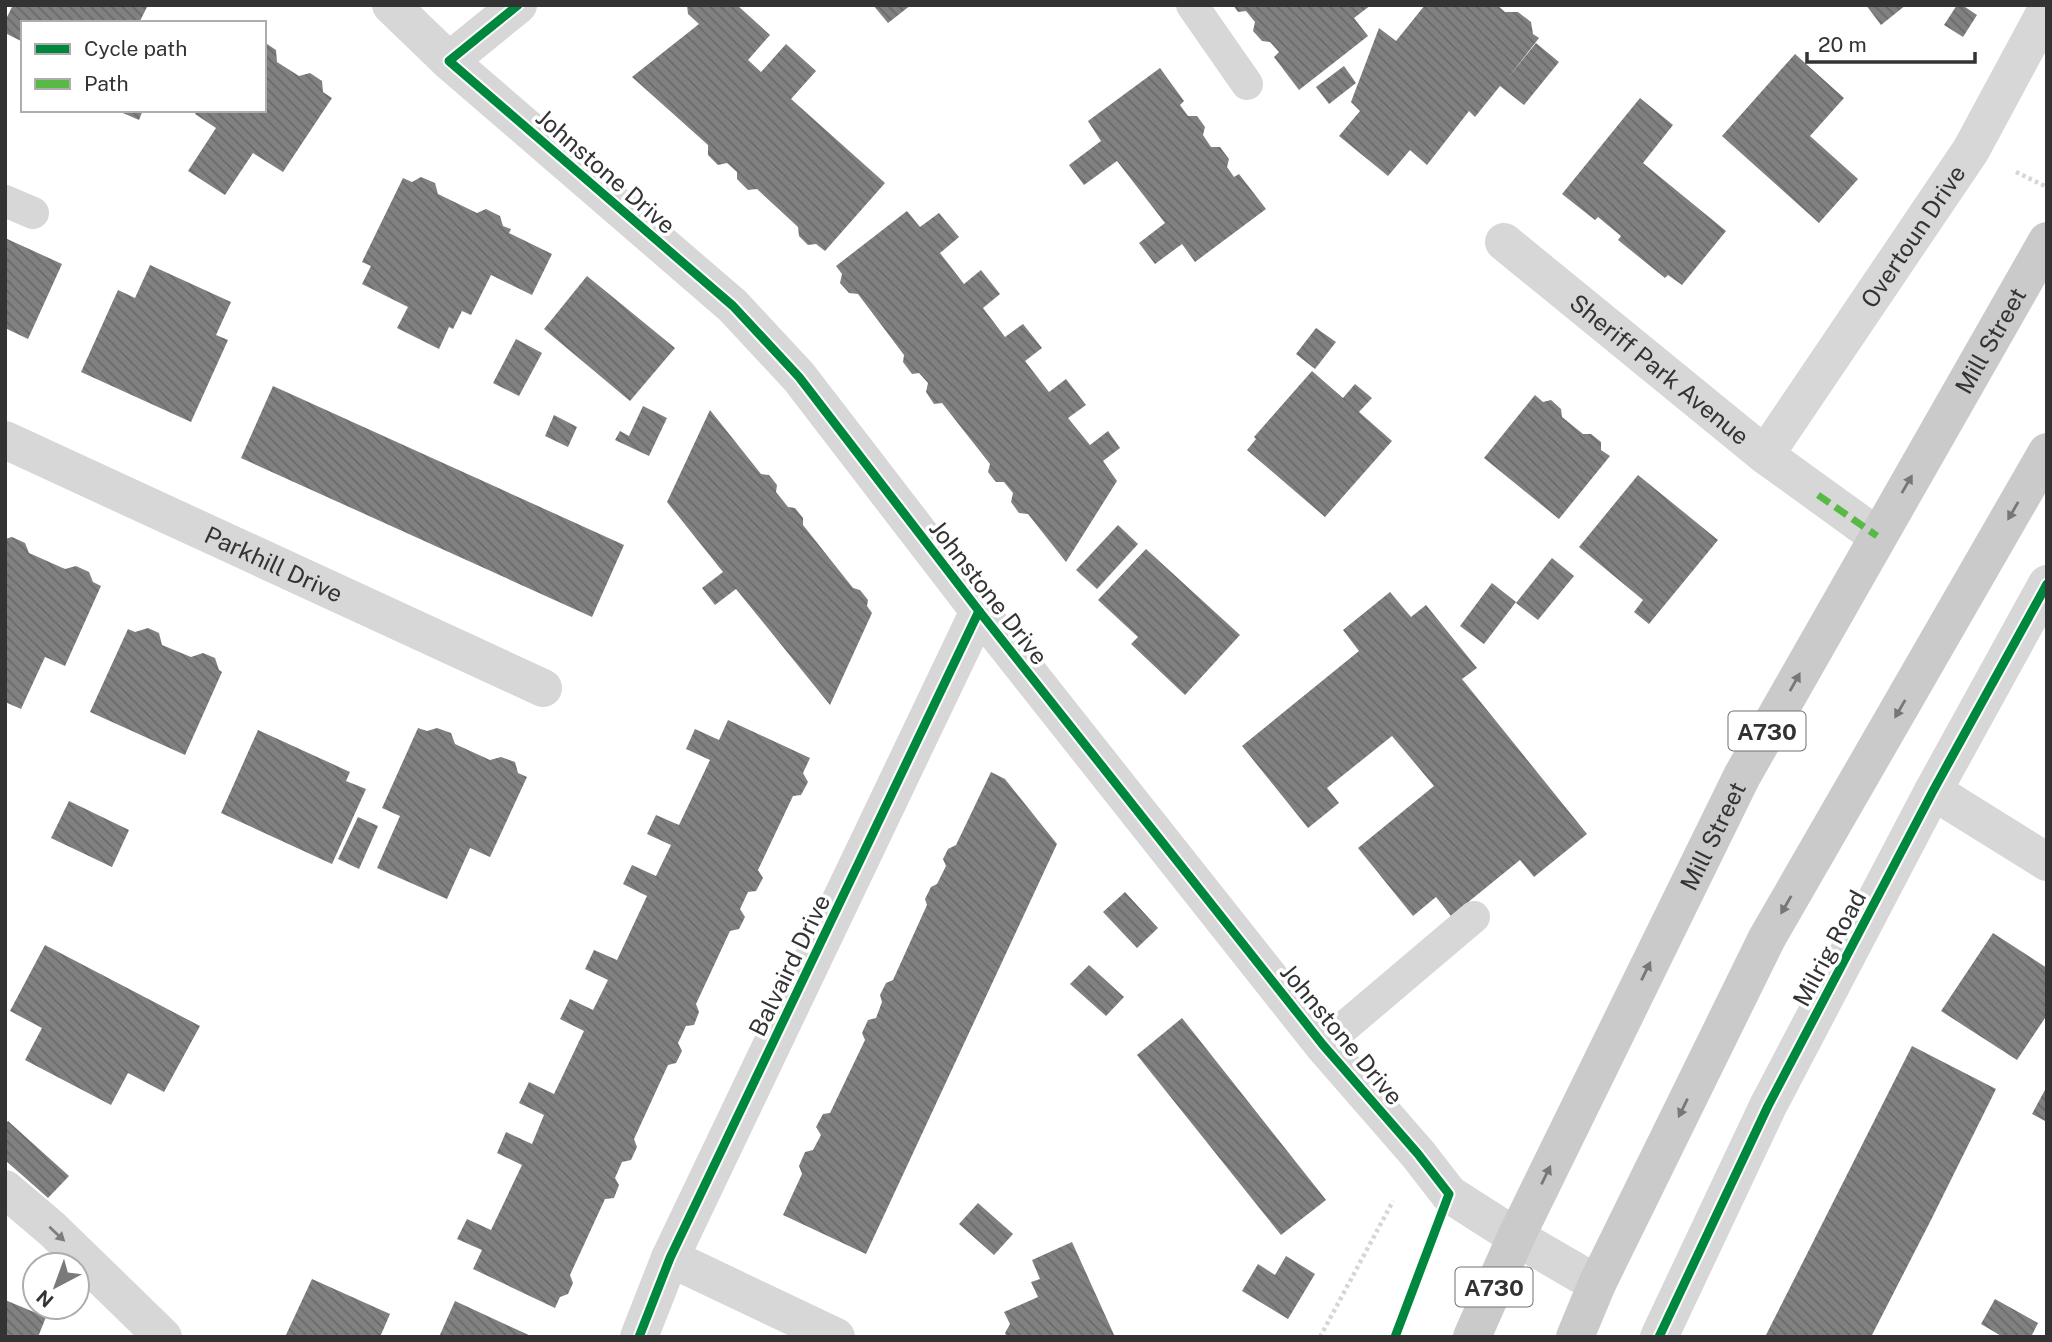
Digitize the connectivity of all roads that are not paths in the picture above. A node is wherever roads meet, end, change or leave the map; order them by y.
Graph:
1 (391, 5) edge
2 (518, 5) edge
3 (1192, 5) edge
4 (2047, 9) edge
5 (449, 61) junction
6 (1247, 84) dead end
7 (2047, 241) edge
8 (1504, 242) dead end
9 (5, 440) edge
10 (2047, 452) edge
11 (1765, 455) junction
12 (1877, 536) junction
13 (2047, 584) edge
14 (979, 611) junction
15 (543, 688) dead end
16 (1933, 791) junction
17 (2047, 862) edge
18 (1474, 917) dead end
19 (1323, 1045) junction
20 (5, 1189) edge
21 (1516, 1237) junction
22 (670, 1258) junction
23 (1597, 1284) junction
24 (163, 1337) edge
25 (639, 1337) edge
26 (836, 1337) edge
27 (1472, 1337) edge
28 (1576, 1337) edge
29 (1659, 1337) edge

1 - 5 street, Johnstone Drive
2 - 5 street
3 - 6 lane
4 - 11 street, Overtoun Drive
5 - 14 street, Johnstone Drive
12 -> 7 main road, Mill Street / A730
8 - 11 street, Sheriff Park Avenue
9 - 15 street, Parkhill Drive
10 -> 23 main road
11 - 12 street, Sheriff Park Avenue
21 -> 12 main road, Mill Street / A730
13 - 16 street, Milrig Road
14 - 19 street, Johnstone Drive
14 - 22 street, Balvaird Drive
16 - 17 street
16 - 29 street, Milrig Road
18 - 19 lane
19 - 21 street, Johnstone Drive
20 -> 24 street
21 - 23 street, Johnstone Drive
21 - 27 main road, Mill Street / A730
22 - 25 street, Balvaird Drive
22 - 26 street
23 - 28 main road

